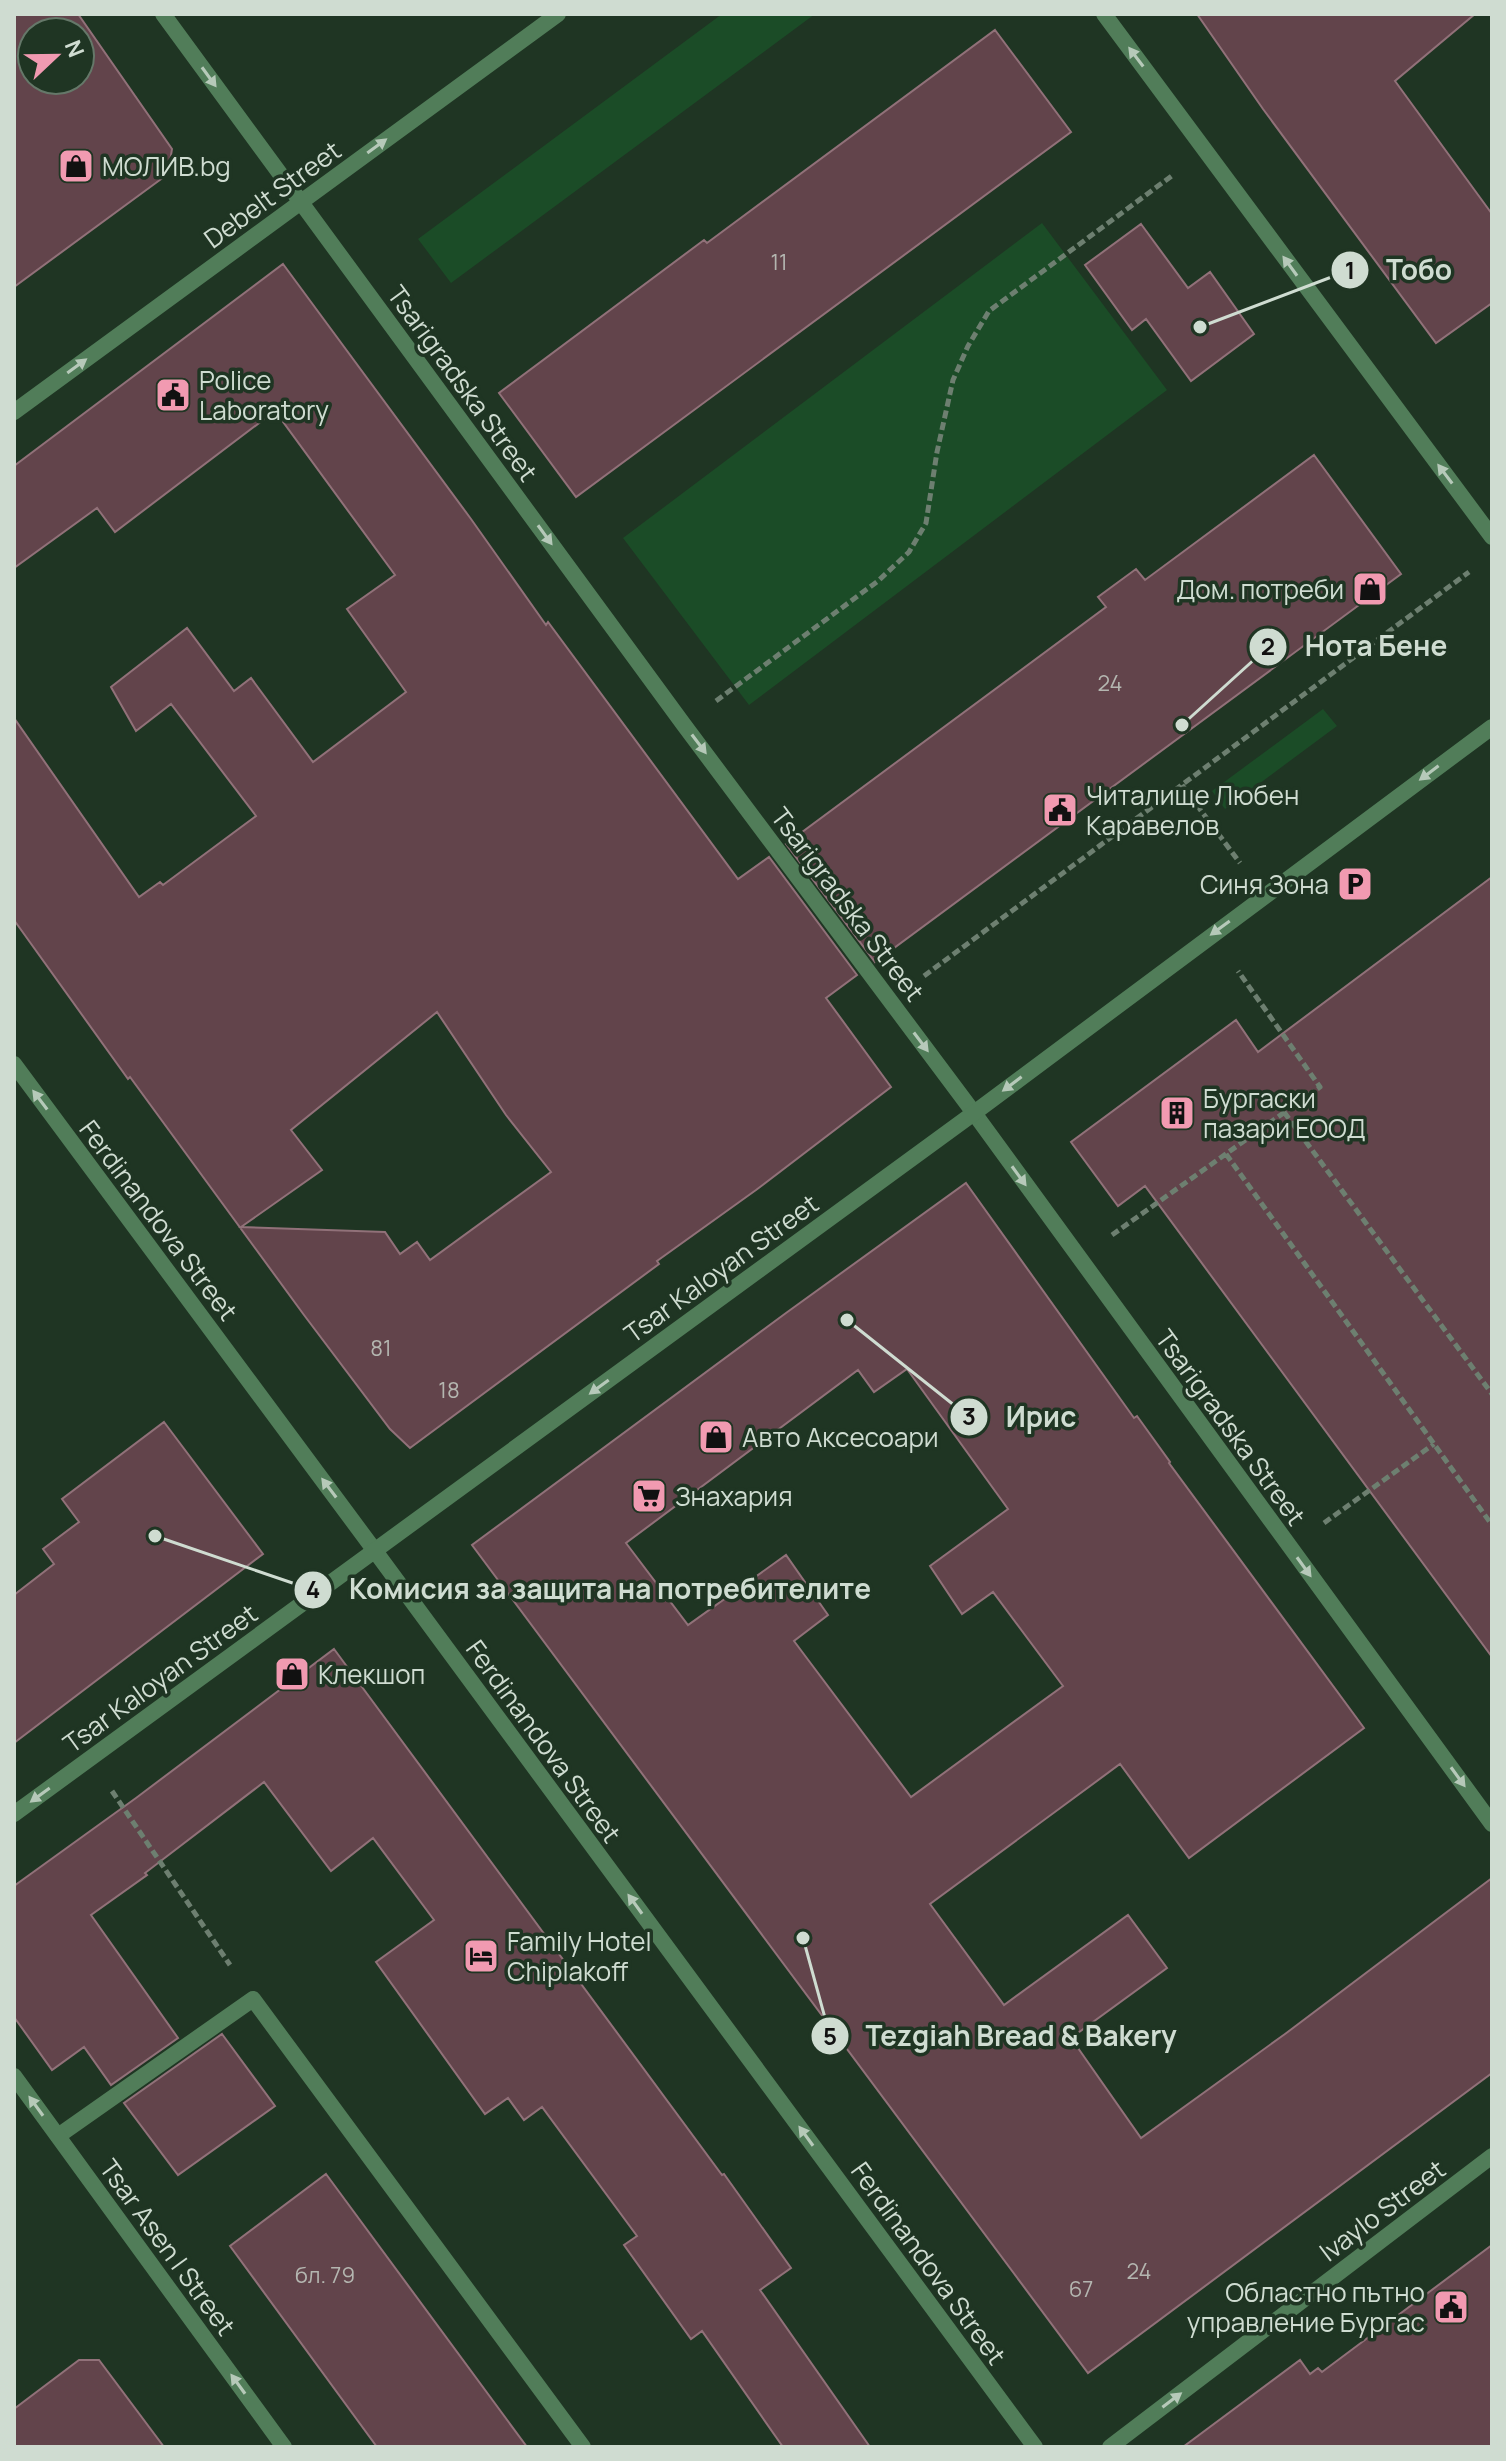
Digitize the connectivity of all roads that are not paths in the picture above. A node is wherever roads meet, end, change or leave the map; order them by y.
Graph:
1 (163, 14) edge
2 (558, 14) edge
3 (1104, 14) edge
4 (301, 202) junction
5 (14, 412) edge
6 (1492, 537) edge
7 (1492, 727) edge
8 (14, 1064) edge
9 (974, 1113) junction
10 (375, 1551) junction
11 (14, 1814) edge
12 (1492, 1824) edge
13 (14, 2076) edge
14 (58, 2136) junction
15 (1492, 2156) edge
16 (284, 2447) edge
17 (583, 2447) edge
18 (1035, 2447) edge
19 (1110, 2447) edge

1 -> 4 street, Tsarigradska Street
4 -> 2 street, Debelt Street
6 -> 3 street
5 -> 4 street, Debelt Street
4 -> 9 street, Tsarigradska Street
7 -> 9 street, Tsar Kaloyan Street
10 -> 8 street, Ferdinandova Street
9 -> 10 street, Tsar Kaloyan Street
9 -> 12 street, Tsarigradska Street
10 -> 11 street, Tsar Kaloyan Street
18 -> 10 street, Ferdinandova Street
14 -> 13 street, Tsar Asen I Street
16 -> 14 street, Tsar Asen I Street
14 - 17 street
19 -> 15 street, Ivaylo Street

